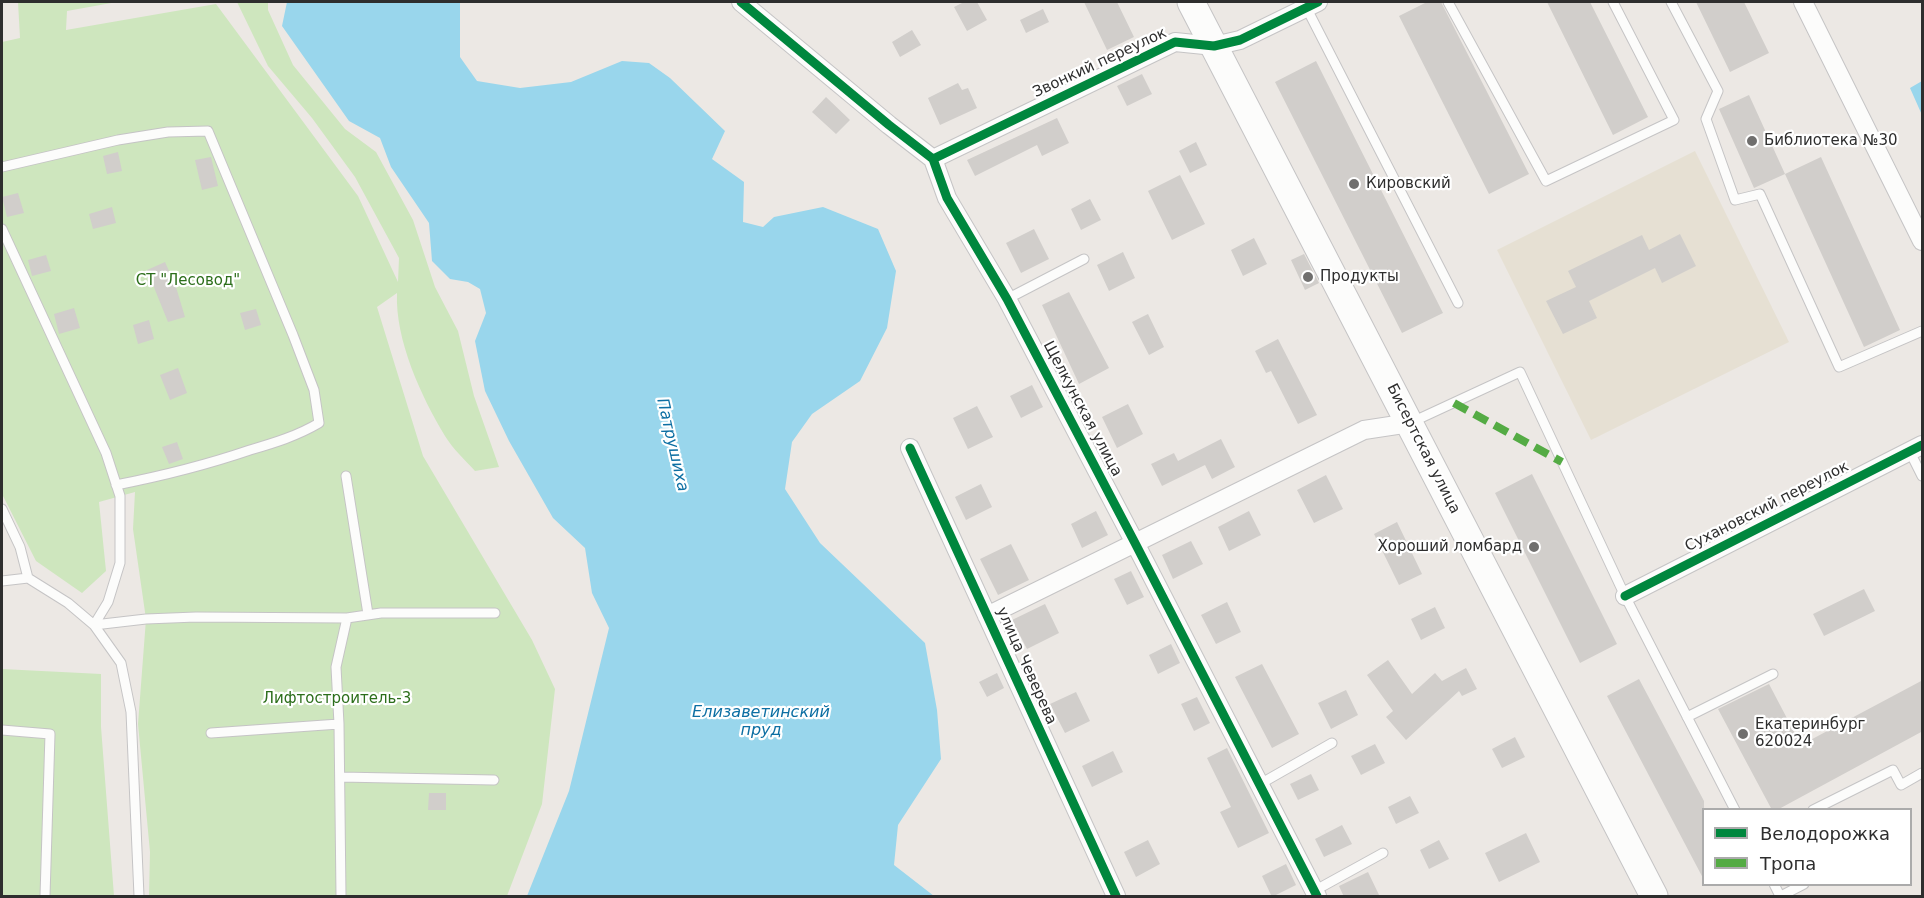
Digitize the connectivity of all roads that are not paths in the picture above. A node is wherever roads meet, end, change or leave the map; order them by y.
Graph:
1 (741, 2) edge
2 (1191, 2) edge
3 (1448, 2) edge
4 (1613, 2) edge
5 (1671, 2) edge
6 (1803, 2) edge
7 (1312, 4) edge
8 (1214, 46) junction
9 (933, 159) junction
10 (2, 166) edge
11 (2, 229) edge
12 (1923, 241) edge
13 (1084, 259) dead end
14 (1007, 299) junction
15 (1458, 303) dead end
16 (1923, 331) edge
17 (1410, 423) junction
18 (910, 448) dead end
19 (1916, 449) edge
20 (346, 476) dead end
21 (1923, 476) edge
22 (116, 485) junction
23 (2, 509) edge
24 (1136, 543) junction
25 (28, 578) junction
26 (2, 581) edge
27 (1624, 596) junction
28 (495, 613) dead end
29 (368, 614) junction
30 (987, 616) junction
31 (347, 618) junction
32 (94, 625) junction
33 (1773, 674) dead end
34 (1687, 717) junction
35 (339, 724) junction
36 (2, 730) edge
37 (212, 734) dead end
38 (1332, 743) dead end
39 (1923, 773) edge
40 (340, 777) junction
41 (494, 780) dead end
42 (1260, 784) junction
43 (1734, 808) edge
44 (1817, 808) edge
45 (1383, 853) dead end
46 (1802, 886) edge
47 (1315, 894) edge
48 (45, 897) edge
49 (139, 897) edge
50 (341, 897) edge
51 (1116, 897) edge
52 (1654, 897) edge
53 (1781, 897) edge

1 - 9 street
2 - 8 main road, Бисертская улица
3 - 4 lane
5 - 16 lane
6 - 12 street
7 - 8 street, Звонкий переулок
7 - 15 lane
8 - 9 street, Звонкий переулок
8 - 17 main road, Бисертская улица
9 - 14 street, Щелкунская улица
10 - 22 lane
11 - 22 lane
13 - 14 lane
14 - 24 street, Щелкунская улица
17 - 24 street
17 - 27 lane
17 - 52 main road, Бисертская улица
18 - 30 street, улица Чеверева
19 - 21 lane
19 - 27 street, Сухановский переулок
20 - 29 lane
22 - 32 lane
23 - 25 lane
24 - 30 street
24 - 42 street, Щелкунская улица
25 - 26 lane
25 - 32 lane
27 - 34 lane
28 - 29 lane
29 - 31 lane
30 - 51 street, улица Чеверева
31 - 32 lane
31 - 35 lane
32 - 49 lane
33 - 34 lane
34 - 43 lane
35 - 37 lane
35 - 40 lane
36 - 48 lane
38 - 42 lane
39 - 44 lane
40 - 41 lane
40 - 50 lane
42 - 47 street, Щелкунская улица
45 - 47 lane
46 - 53 lane

